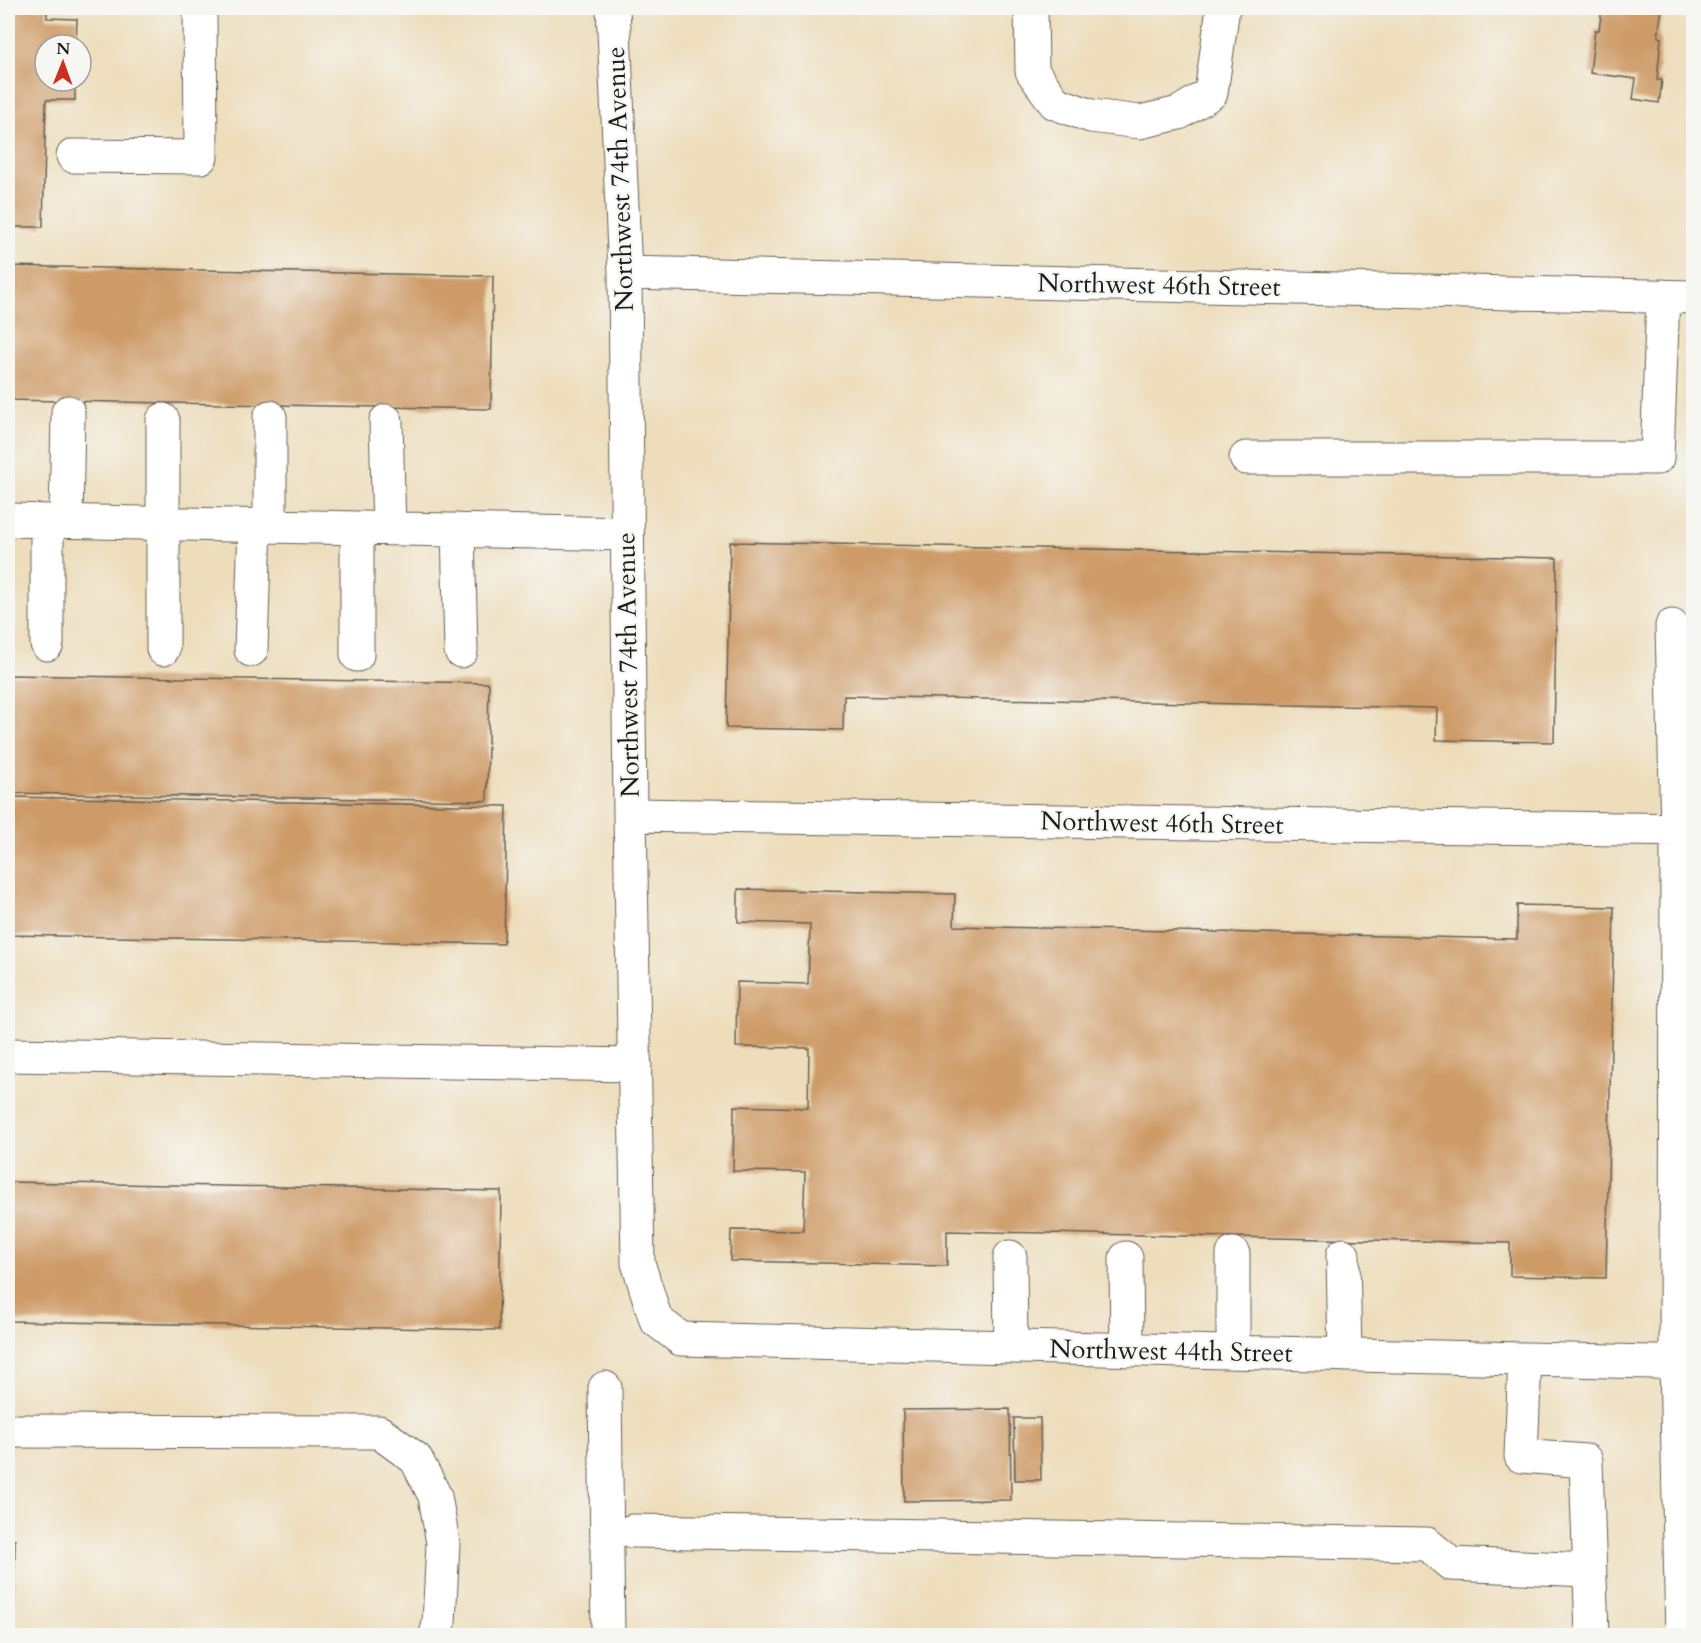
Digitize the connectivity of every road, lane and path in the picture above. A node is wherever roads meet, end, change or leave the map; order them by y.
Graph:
1 (200, 8) edge
2 (613, 8) edge
3 (1031, 8) edge
4 (1223, 8) edge
5 (73, 156) dead end
6 (625, 273) junction
7 (1678, 297) edge
8 (68, 412) dead end
9 (270, 417) dead end
10 (164, 420) dead end
11 (386, 421) dead end
12 (1246, 458) dead end
13 (8, 520) edge
14 (56, 521) junction
15 (163, 524) junction
16 (262, 525) junction
17 (373, 528) junction
18 (458, 530) junction
19 (627, 534) junction
20 (1672, 626) dead end
21 (47, 644) dead end
22 (163, 649) dead end
23 (250, 650) dead end
24 (461, 651) dead end
25 (357, 655) dead end
26 (630, 815) junction
27 (1685, 830) edge
28 (8, 1055) edge
29 (635, 1065) junction
30 (1233, 1254) dead end
31 (1343, 1255) dead end
32 (1010, 1257) dead end
33 (1126, 1258) dead end
34 (656, 1320) joint
35 (1011, 1347) junction
36 (1127, 1350) junction
37 (1233, 1352) junction
38 (1345, 1355) junction
39 (1525, 1359) junction
40 (1685, 1363) edge
41 (605, 1388) dead end
42 (8, 1431) edge
43 (632, 1531) dead end
44 (1590, 1570) junction
45 (436, 1635) edge
46 (608, 1635) edge
47 (1592, 1635) edge
48 (1682, 1635) edge

1 - 5 street
2 - 6 street, Northwest 74th Avenue
3 - 4 street
6 - 7 street, Northwest 46th Street
6 - 19 street, Northwest 74th Avenue
7 - 12 street
8 - 14 street
9 - 16 street
10 - 15 street
11 - 17 street
13 - 14 street
14 - 15 street
14 - 21 street
15 - 16 street
15 - 22 street
16 - 17 street
16 - 23 street
17 - 18 street
17 - 25 street
18 - 19 street
18 - 24 street
19 - 26 street, Northwest 74th Avenue
20 - 27 street
26 - 27 street, Northwest 46th Street
26 - 29 street, Northwest 74th Avenue
27 - 40 street
28 - 29 street
29 - 34 street, Northwest 74th Avenue
30 - 37 street
31 - 38 street
32 - 35 street
33 - 36 street
34 - 35 street, Northwest 44th Street
35 - 36 street, Northwest 44th Street
36 - 37 street, Northwest 44th Street
37 - 38 street, Northwest 44th Street
38 - 39 street, Northwest 44th Street
39 - 40 street, Northwest 44th Street
39 - 44 street
40 - 48 street
41 - 46 street
42 - 45 street
43 - 44 street
44 - 47 street

